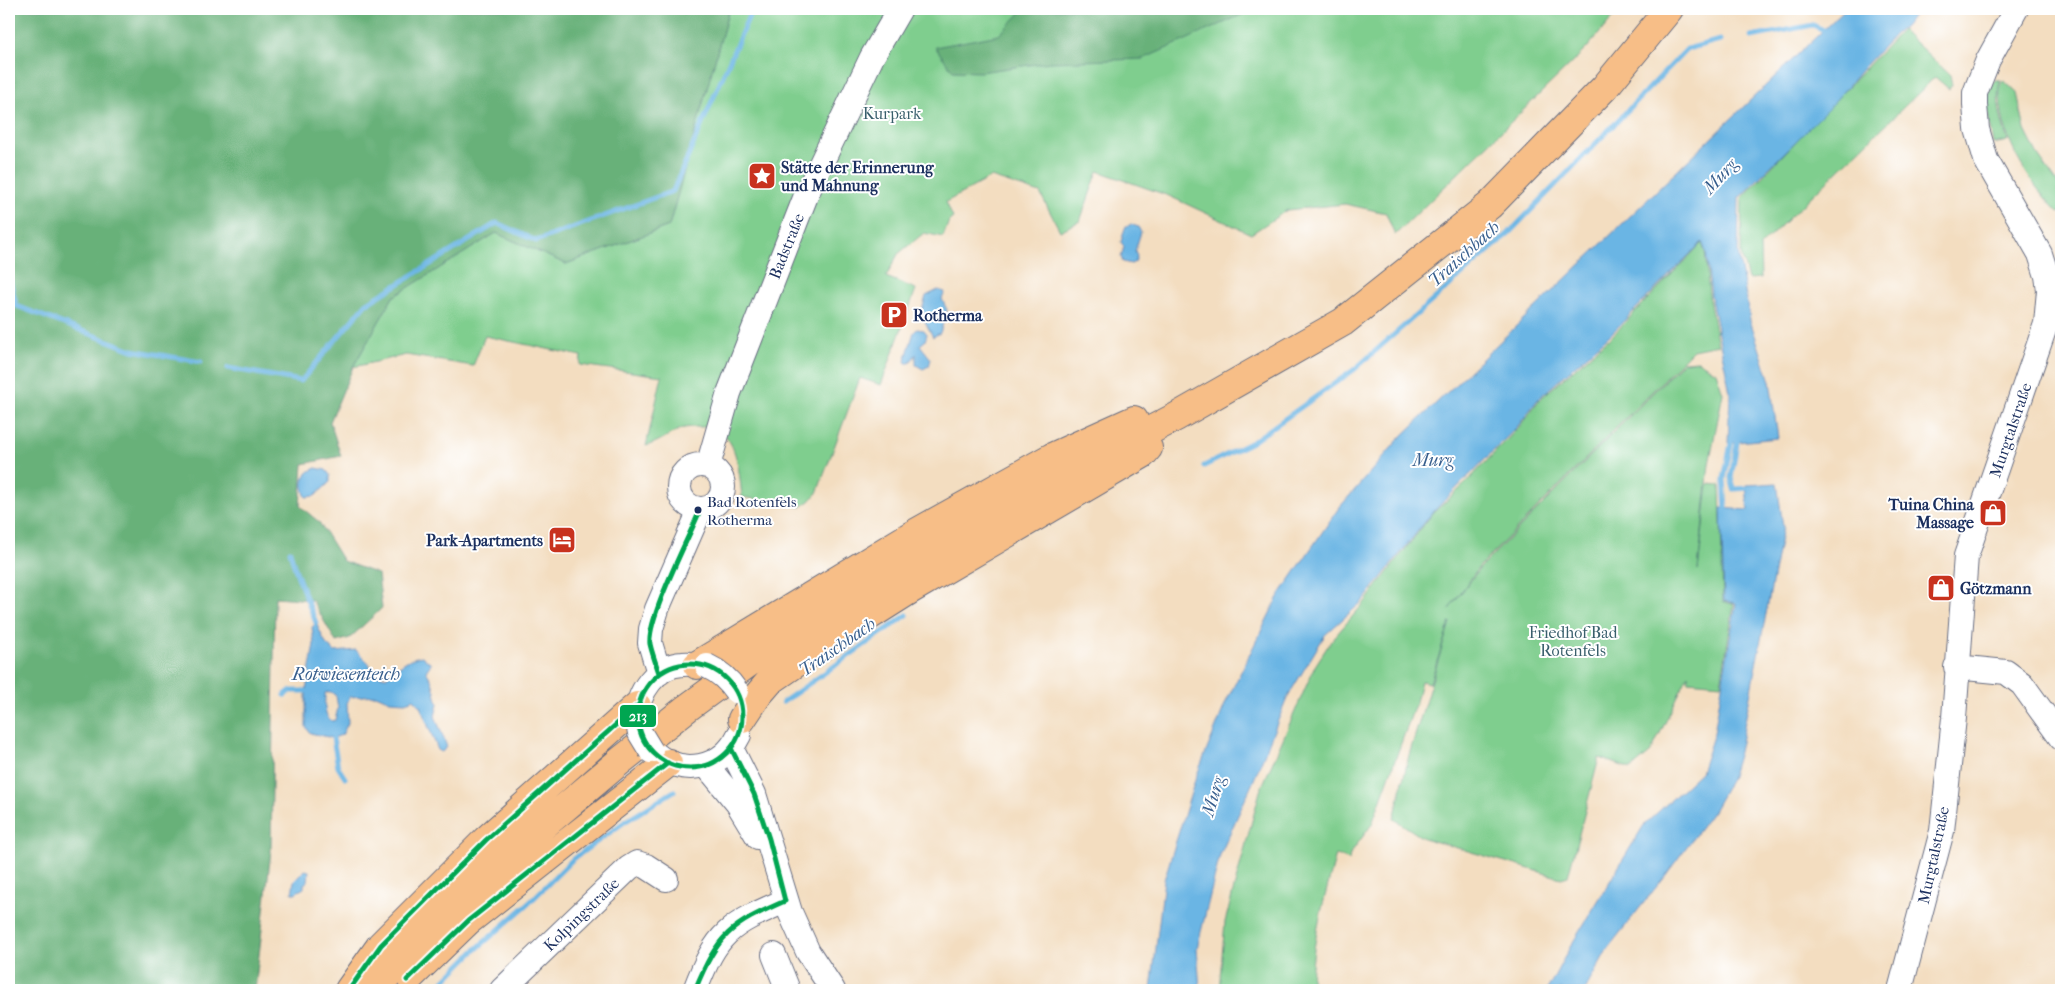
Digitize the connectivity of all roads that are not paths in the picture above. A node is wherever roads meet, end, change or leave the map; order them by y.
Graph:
1 (900, 9) edge
2 (1669, 9) edge
3 (2016, 9) edge
4 (2055, 290) edge
5 (1343, 322) junction
6 (1176, 417) junction
7 (708, 466) junction
8 (698, 510) junction
9 (702, 665) junction
10 (1956, 667) junction
11 (659, 673) junction
12 (637, 712) junction
13 (742, 719) junction
14 (2061, 738) edge
15 (731, 748) junction
16 (660, 757) junction
17 (706, 765) junction
18 (666, 879) dead end
19 (783, 893) junction
20 (774, 955) dead end
21 (349, 990) edge
22 (373, 990) edge
23 (397, 990) edge
24 (502, 990) edge
25 (694, 990) edge
26 (788, 990) edge
27 (833, 990) edge
28 (1900, 990) edge

1 - 7 street, Badstraße
2 - 5 main road
3 - 4 street, Murgtalstraße
4 - 10 street, Murgtalstraße
5 - 6 main road
5 - 9 main road
6 - 13 main road
6 - 22 main road
7 - 8 street
7 - 8 street
8 - 11 street
9 - 11 street
9 - 13 street, bridge
10 - 14 street
10 - 28 street, Murgtalstraße
11 - 12 street
12 - 16 street, bridge
12 - 21 main road
13 - 15 street
15 - 17 street
15 - 19 street
16 - 17 street
16 - 23 main road
17 - 19 street
18 - 24 street, Kolpingstraße
19 - 25 street
19 - 27 street
20 - 26 street

